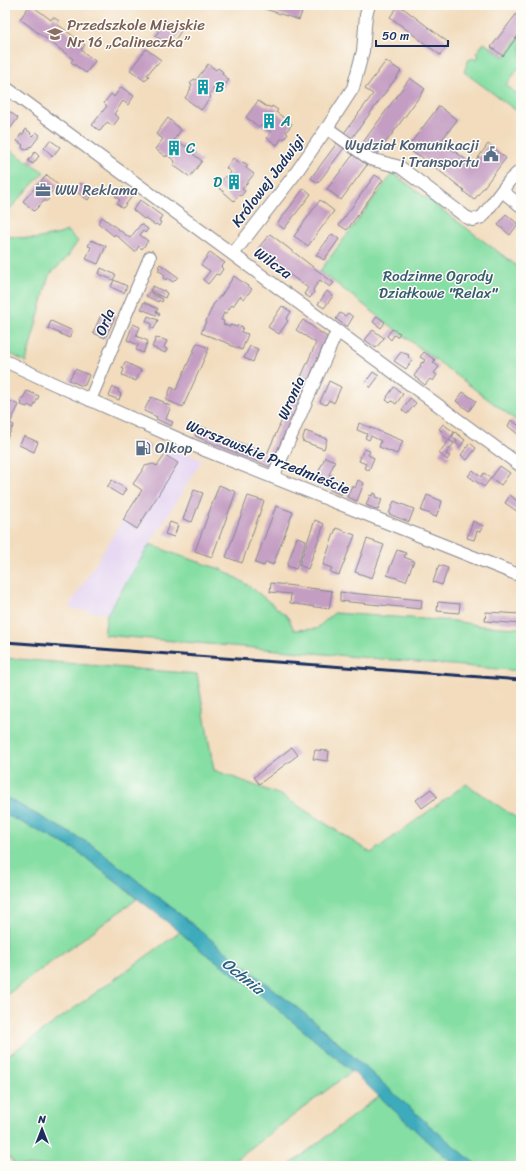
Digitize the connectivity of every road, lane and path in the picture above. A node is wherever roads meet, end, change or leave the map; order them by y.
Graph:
1 (369, 5) edge
2 (5, 87) edge
3 (327, 128) junction
4 (521, 170) edge
5 (502, 191) junction
6 (521, 206) edge
7 (233, 254) junction
8 (150, 257) dead end
9 (339, 332) junction
10 (5, 361) edge
11 (90, 400) junction
12 (521, 466) edge
13 (273, 477) junction
14 (521, 576) edge

1 - 3 street, Królowej Jadwigi
2 - 7 street, Wilcza
3 - 5 street
3 - 7 street, Królowej Jadwigi
4 - 5 street
5 - 6 street
7 - 9 street, Wilcza
8 - 11 street, Orla
9 - 12 street, Wilcza
9 - 13 street, Wronia
10 - 11 street, Warszawskie Przedmieście
11 - 13 street, Warszawskie Przedmieście
13 - 14 street, Warszawskie Przedmieście

